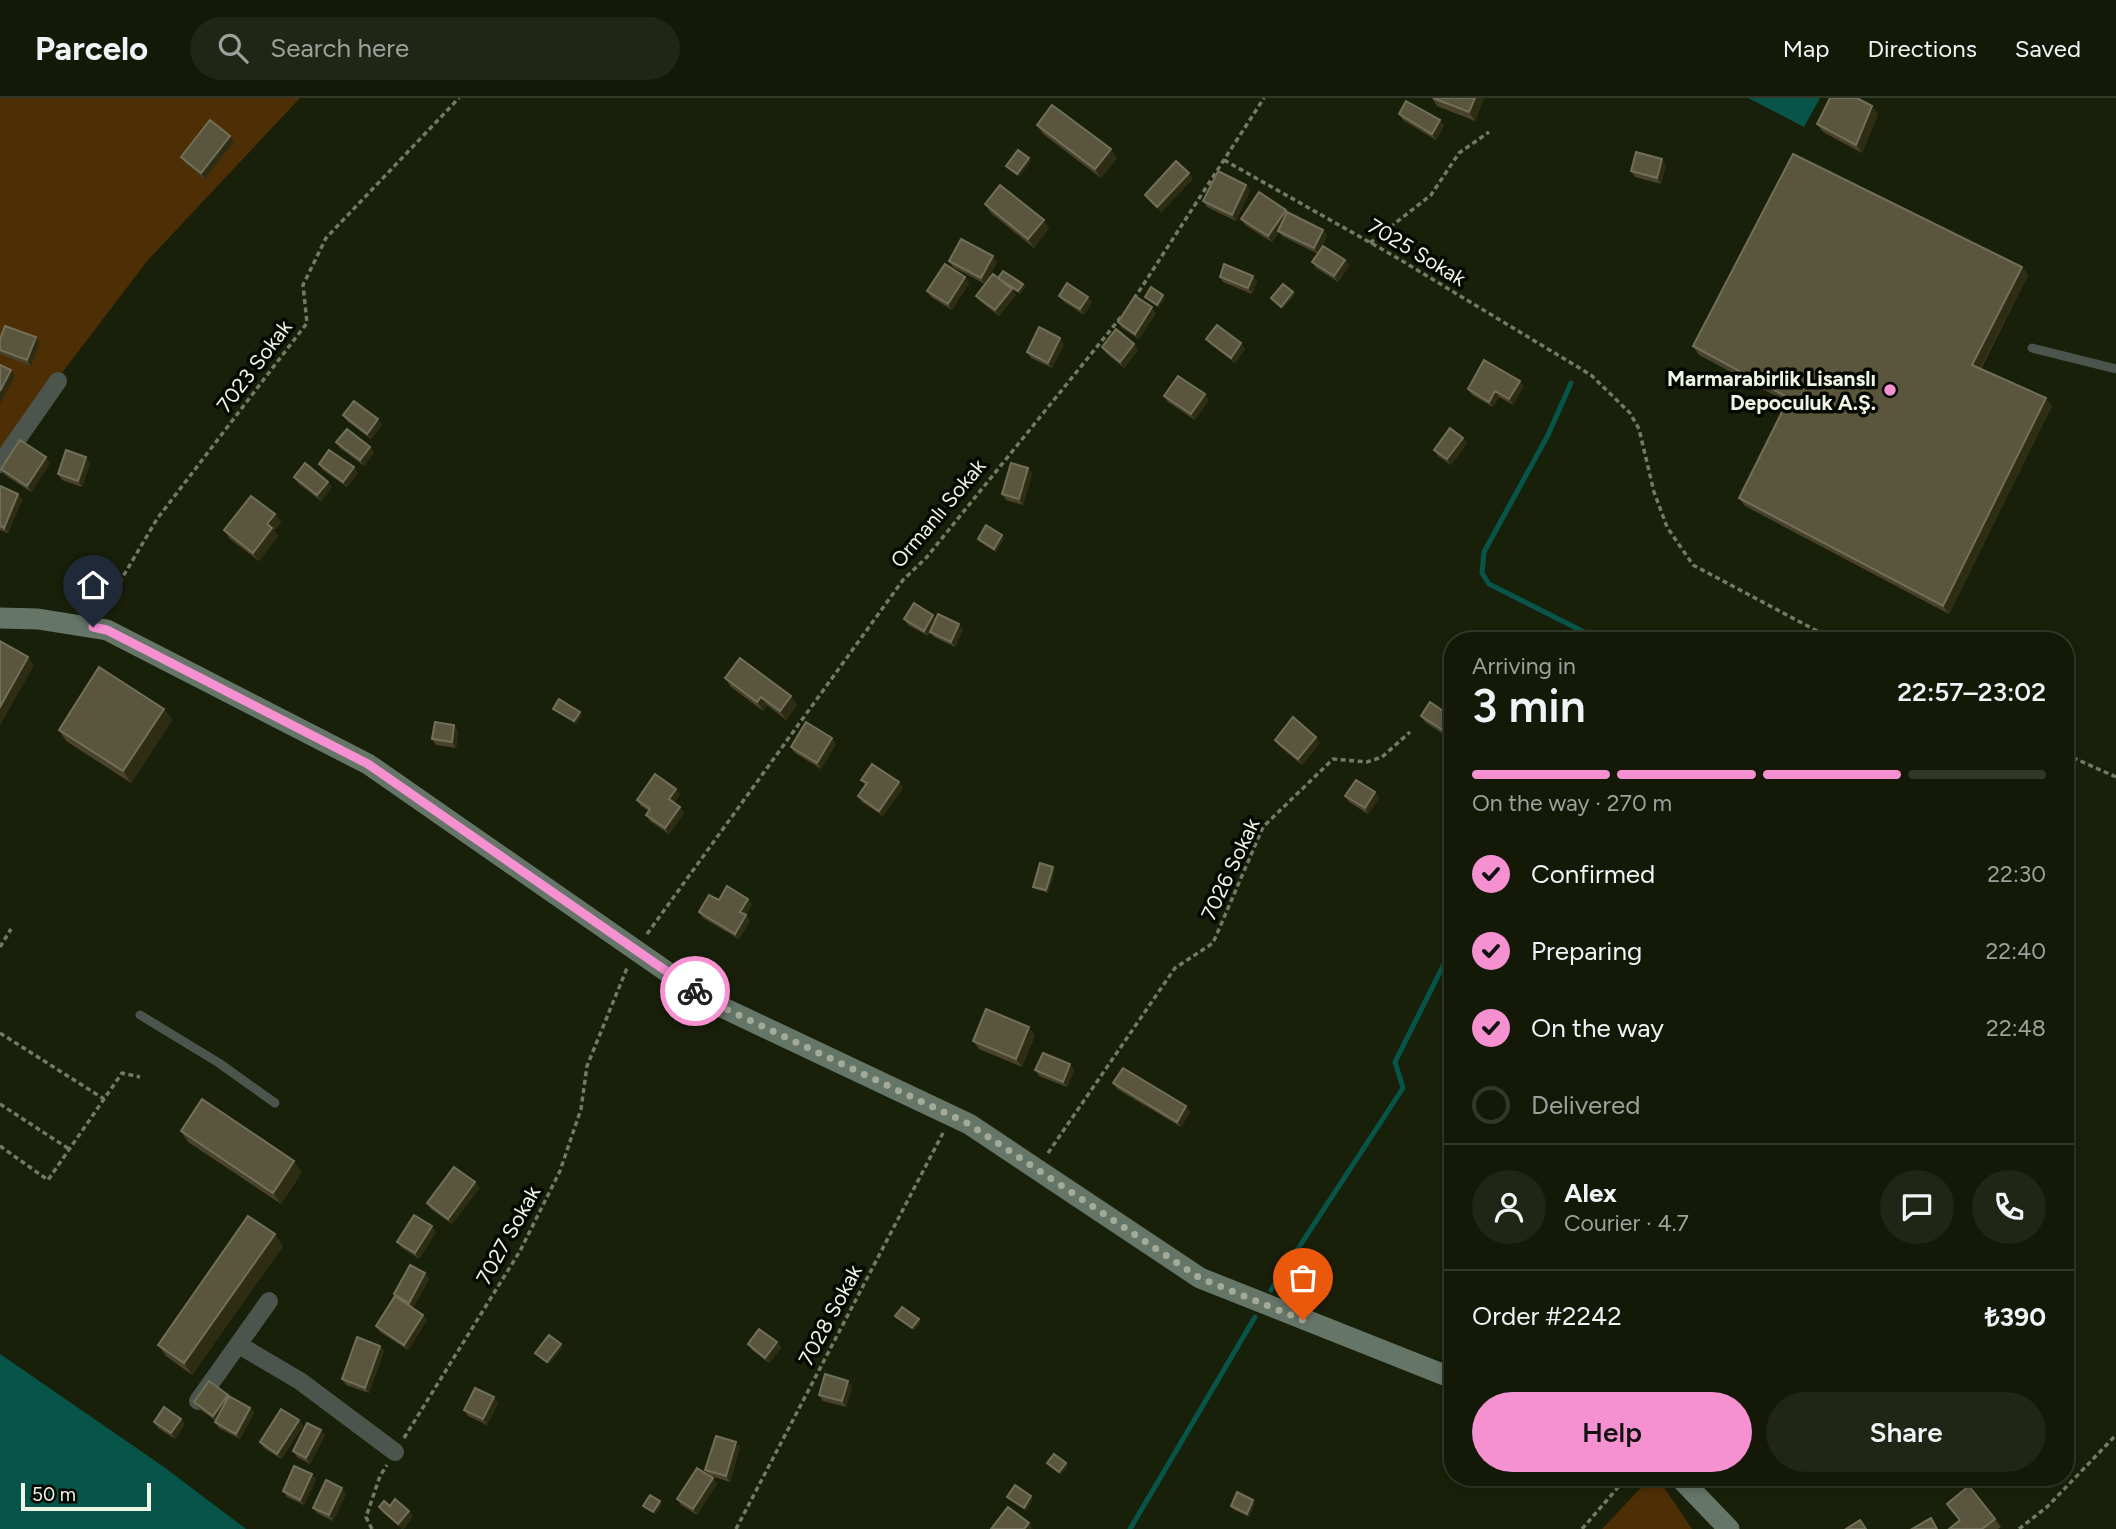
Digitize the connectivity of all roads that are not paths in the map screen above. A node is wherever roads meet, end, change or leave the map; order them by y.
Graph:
1 (2032, 348) dead end
2 (2116, 369) edge
3 (58, 381) dead end
4 (0, 464) edge
5 (0, 618) edge
6 (140, 1015) dead end
7 (275, 1103) dead end
8 (269, 1301) dead end
9 (239, 1345) junction
10 (1444, 1375) edge
11 (197, 1402) edge
12 (395, 1452) road end
13 (1688, 1486) edge
14 (1729, 1529) edge

1 - 2 lane
3 - 4 street
5 - 10 main road
6 - 7 lane
8 - 9 street
9 - 11 street
9 - 12 street
13 - 14 main road

